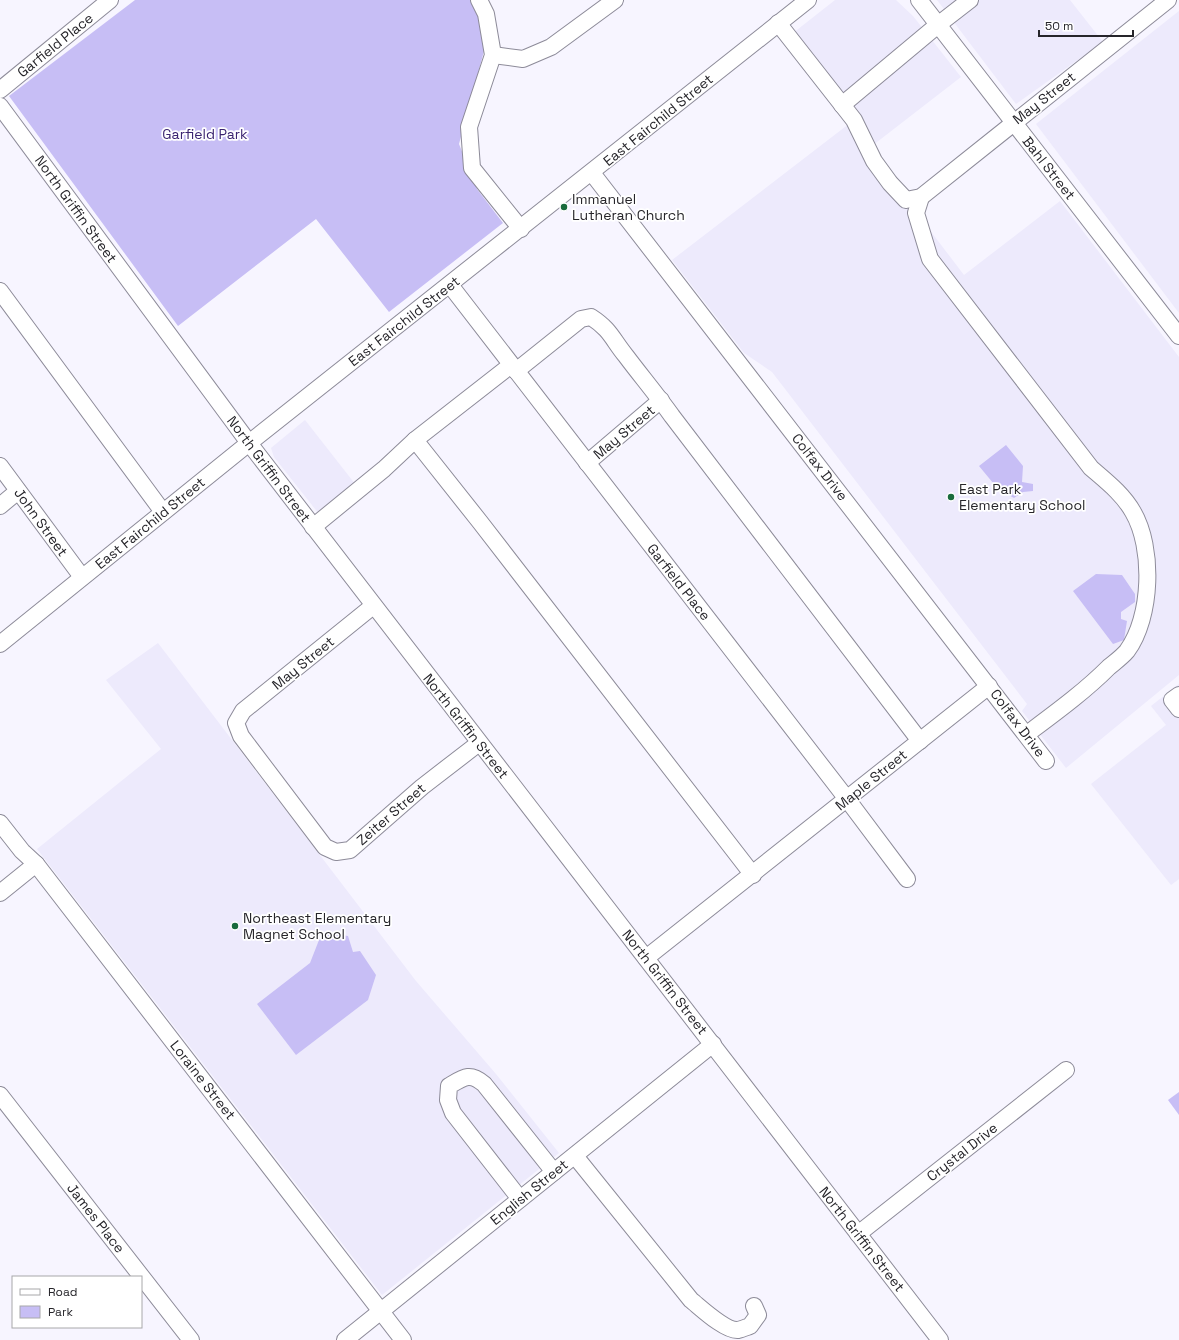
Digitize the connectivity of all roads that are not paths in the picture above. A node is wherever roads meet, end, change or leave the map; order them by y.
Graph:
1 (110, 0) edge
2 (479, 0) edge
3 (615, 0) edge
4 (808, 0) edge
5 (919, 0) edge
6 (970, 0) edge
7 (1168, 0) edge
8 (778, 24) junction
9 (939, 24) junction
10 (493, 55) junction
11 (0, 90) edge
12 (842, 105) junction
13 (3, 115) edge
14 (1014, 122) junction
15 (592, 173) junction
16 (921, 197) junction
17 (521, 229) junction
18 (450, 285) junction
19 (0, 291) edge
20 (1179, 336) edge
21 (513, 368) junction
22 (661, 400) junction
23 (415, 440) junction
24 (249, 443) junction
25 (587, 463) junction
26 (0, 466) edge
27 (18, 491) junction
28 (0, 506) edge
29 (163, 512) junction
30 (313, 527) junction
31 (82, 577) junction
32 (373, 606) junction
33 (0, 644) edge
34 (989, 686) junction
35 (1179, 695) edge
36 (1179, 709) edge
37 (236, 723) joint
38 (1027, 734) junction
39 (920, 741) junction
40 (479, 743) junction
41 (1046, 761) dead end
42 (847, 799) junction
43 (0, 823) edge
44 (36, 864) junction
45 (753, 875) junction
46 (907, 879) dead end
47 (0, 893) edge
48 (646, 958) junction
49 (713, 1044) junction
50 (1066, 1070) dead end
51 (0, 1095) edge
52 (575, 1156) junction
53 (554, 1172) junction
54 (520, 1199) junction
55 (858, 1234) junction
56 (141, 1276) edge
57 (142, 1277) edge
58 (754, 1306) dead end
59 (381, 1311) junction
60 (191, 1340) edge
61 (345, 1340) edge
62 (403, 1340) edge
63 (940, 1340) edge

1 - 11 street, Garfield Place
2 - 10 street
3 - 10 street
4 - 8 street, East Fairchild Street
5 - 9 street, Bahl Street
6 - 9 street
7 - 14 street, May Street
8 - 12 street
8 - 15 street, East Fairchild Street
9 - 12 street
9 - 14 street, Bahl Street
10 - 17 street
12 - 16 street
13 - 24 street, North Griffin Street
14 - 16 street, May Street
14 - 20 street, Bahl Street
15 - 17 street, East Fairchild Street
15 - 34 street, Colfax Drive
16 - 38 street
17 - 18 street, East Fairchild Street
18 - 21 street, Garfield Place
18 - 24 street, East Fairchild Street
19 - 29 street
21 - 22 street
21 - 23 street
21 - 25 street, Garfield Place
22 - 25 street, May Street
22 - 39 street
23 - 30 street
23 - 45 street
24 - 29 street, East Fairchild Street
24 - 30 street, North Griffin Street
25 - 42 street, Garfield Place
26 - 27 street, John Street
27 - 28 street
27 - 31 street, John Street
29 - 31 street, East Fairchild Street
30 - 32 street, North Griffin Street
31 - 33 street, East Fairchild Street
32 - 37 street, May Street
32 - 40 street, North Griffin Street
34 - 38 street, Colfax Drive
34 - 39 street, Maple Street
35 - 36 street
37 - 40 street, Zeiter Street
38 - 41 street, Colfax Drive
39 - 42 street, Maple Street
40 - 48 street, North Griffin Street
42 - 45 street, Maple Street
42 - 46 street, Garfield Place
43 - 44 street, Loraine Street
44 - 47 street
44 - 59 street, Loraine Street
45 - 48 street, Maple Street
48 - 49 street, North Griffin Street
49 - 52 street, English Street
49 - 55 street, North Griffin Street
50 - 55 street, Crystal Drive
51 - 56 street, James Place
52 - 53 street, English Street
52 - 58 street
53 - 54 street, English Street
53 - 54 street
54 - 59 street, English Street
55 - 63 street, North Griffin Street
57 - 60 street, James Place
59 - 61 street, English Street
59 - 62 street, Loraine Street

